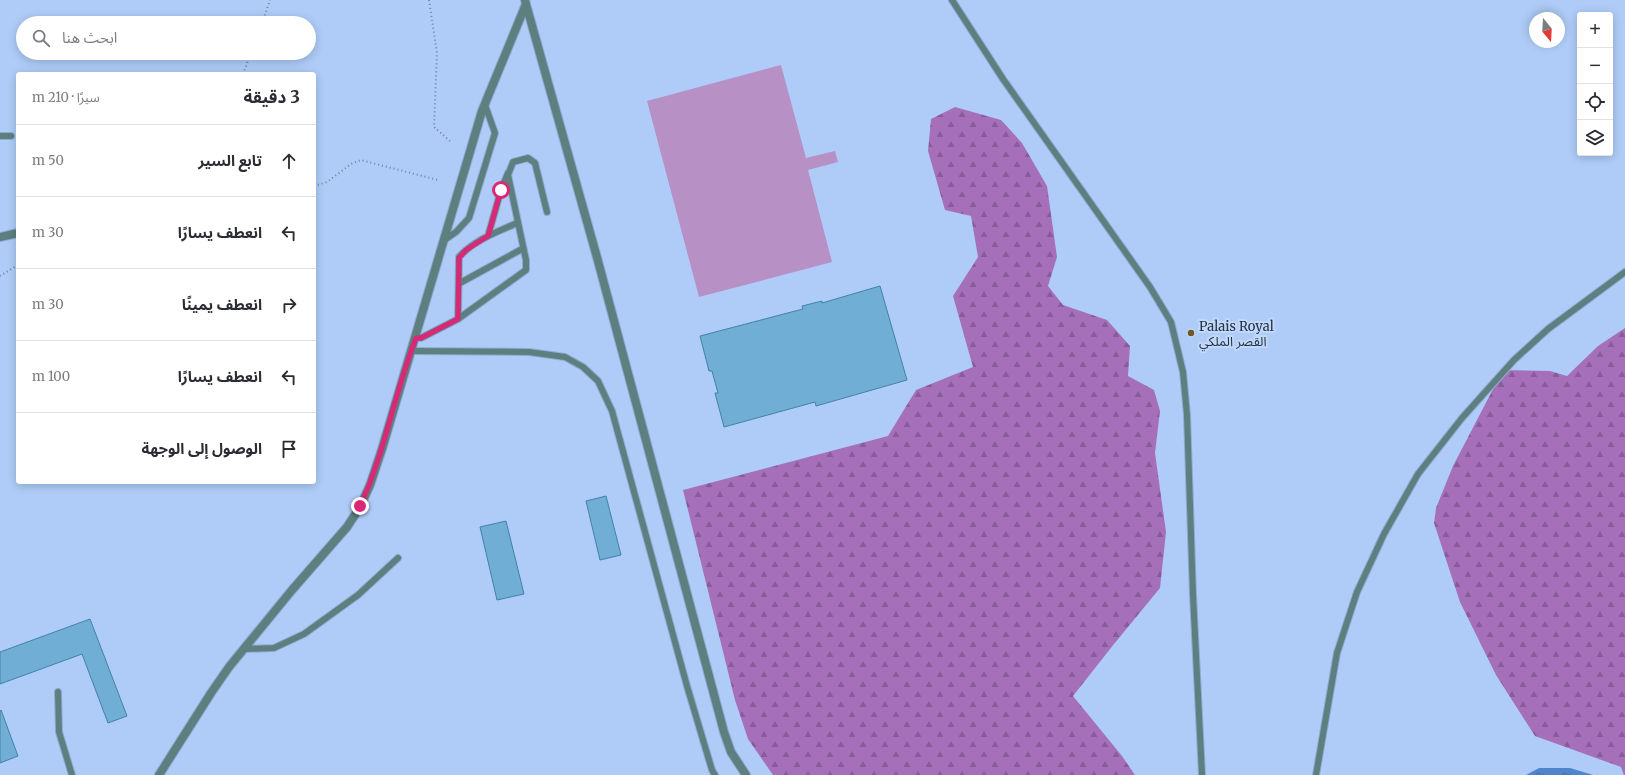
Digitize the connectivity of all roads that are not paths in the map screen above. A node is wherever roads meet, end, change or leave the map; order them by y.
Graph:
1 (952, 0) edge
2 (526, 2) edge
3 (485, 105) junction
4 (0, 136) edge
5 (11, 136) dead end
6 (510, 171) junction
7 (547, 212) dead end
8 (517, 222) junction
9 (16, 233) edge
10 (488, 236) junction
11 (0, 237) edge
12 (443, 241) junction
13 (522, 249) junction
14 (1625, 272) edge
15 (460, 283) junction
16 (458, 319) junction
17 (416, 338) junction
18 (411, 351) junction
19 (398, 558) dead end
20 (244, 649) junction
21 (58, 692) dead end
22 (72, 775) edge
23 (159, 775) edge
24 (715, 775) edge
25 (746, 775) edge
26 (1202, 775) edge
27 (1316, 775) edge

1 - 26 lane
2 - 3 street
2 - 25 street
3 - 12 street
3 - 12 lane
4 - 5 lane
6 - 7 lane
6 - 8 lane
6 - 10 lane
8 - 10 lane
8 - 13 lane
9 - 11 street
10 - 15 lane
12 - 17 street
13 - 15 lane
13 - 16 lane
14 - 27 lane
15 - 16 lane
16 - 17 lane
17 - 18 street
18 - 20 street
18 - 24 lane
19 - 20 lane
20 - 23 street
21 - 22 lane

